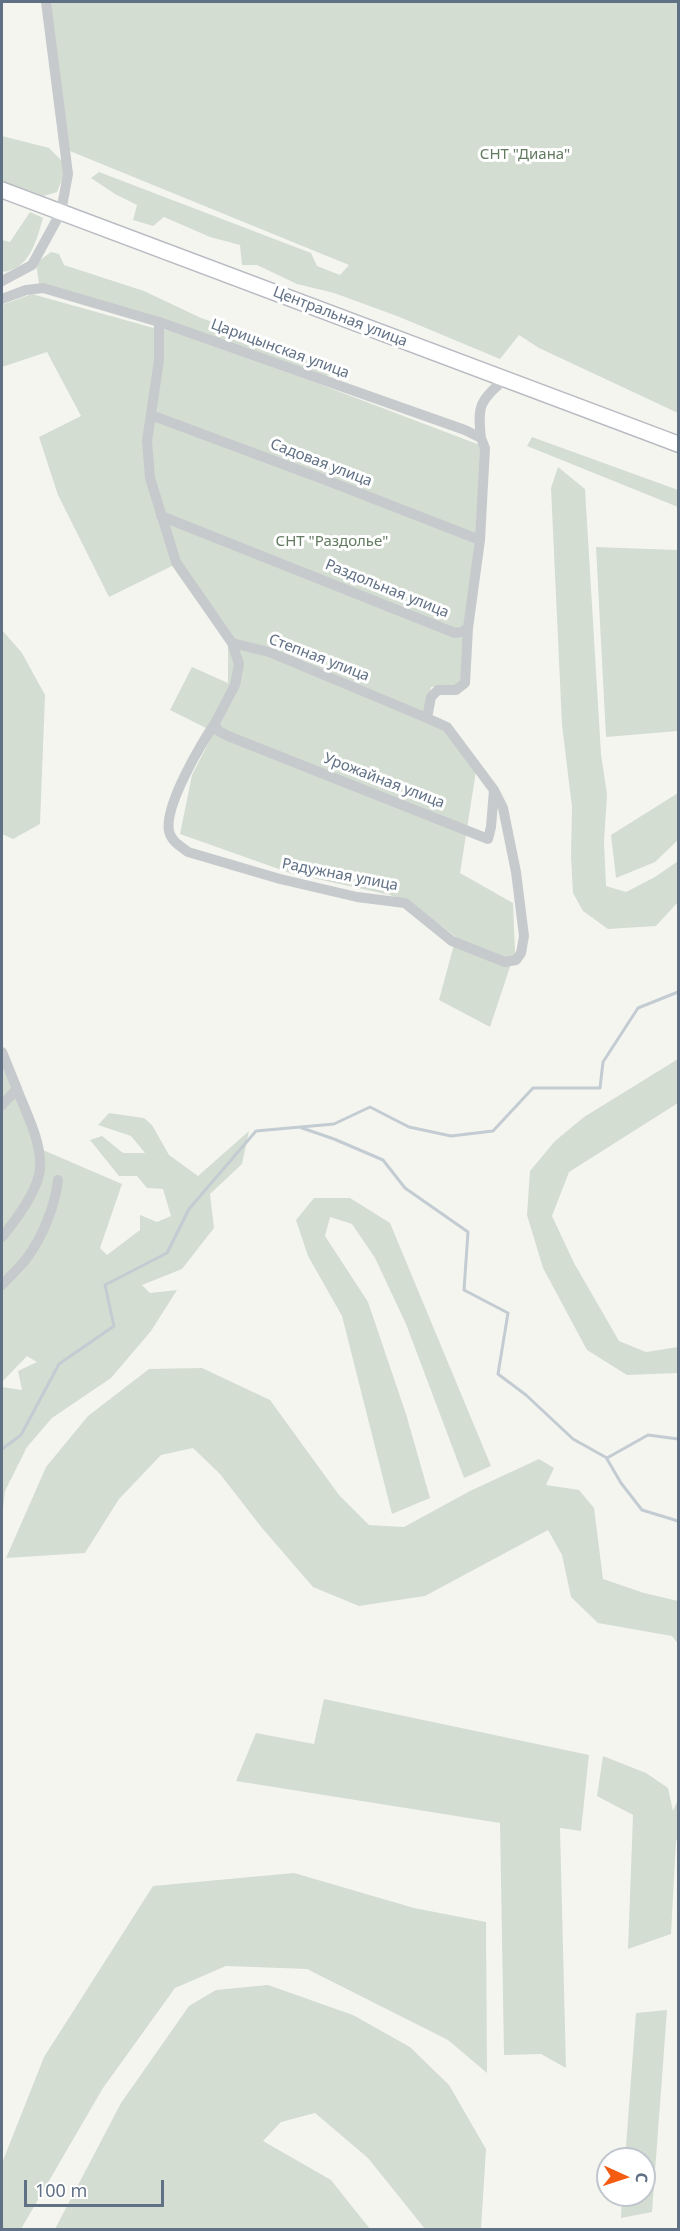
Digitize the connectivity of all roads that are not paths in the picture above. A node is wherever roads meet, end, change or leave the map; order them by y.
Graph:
1 (46, 2) edge
2 (2, 190) edge
3 (61, 212) junction
4 (2, 281) edge
5 (2, 299) edge
6 (159, 322) junction
7 (505, 379) junction
8 (151, 416) junction
9 (481, 438) junction
10 (678, 444) edge
11 (161, 516) junction
12 (480, 540) junction
13 (468, 628) junction
14 (232, 644) junction
15 (427, 718) junction
16 (215, 723) junction
17 (494, 790) junction
18 (2, 1052) edge
19 (17, 1089) junction
20 (2, 1105) edge
21 (58, 1180) dead end
22 (2, 1237) edge
23 (2, 1285) edge

1 - 3 street
2 - 3 street, Центральная улица
3 - 4 street
3 - 7 street, Центральная улица
5 - 6 street, Царицынская улица
6 - 8 street
6 - 9 street, Царицынская улица
7 - 9 street
7 - 10 street, Центральная улица
8 - 11 street
8 - 12 street, Садовая улица
9 - 12 street
11 - 13 street, Раздольная улица
11 - 14 street
12 - 13 street
13 - 15 street
14 - 15 street, Степная улица
14 - 16 street
15 - 17 street
16 - 17 street, Урожайная улица
16 - 17 street, Радужная улица
18 - 19 street
19 - 20 street
19 - 22 street
21 - 23 street

